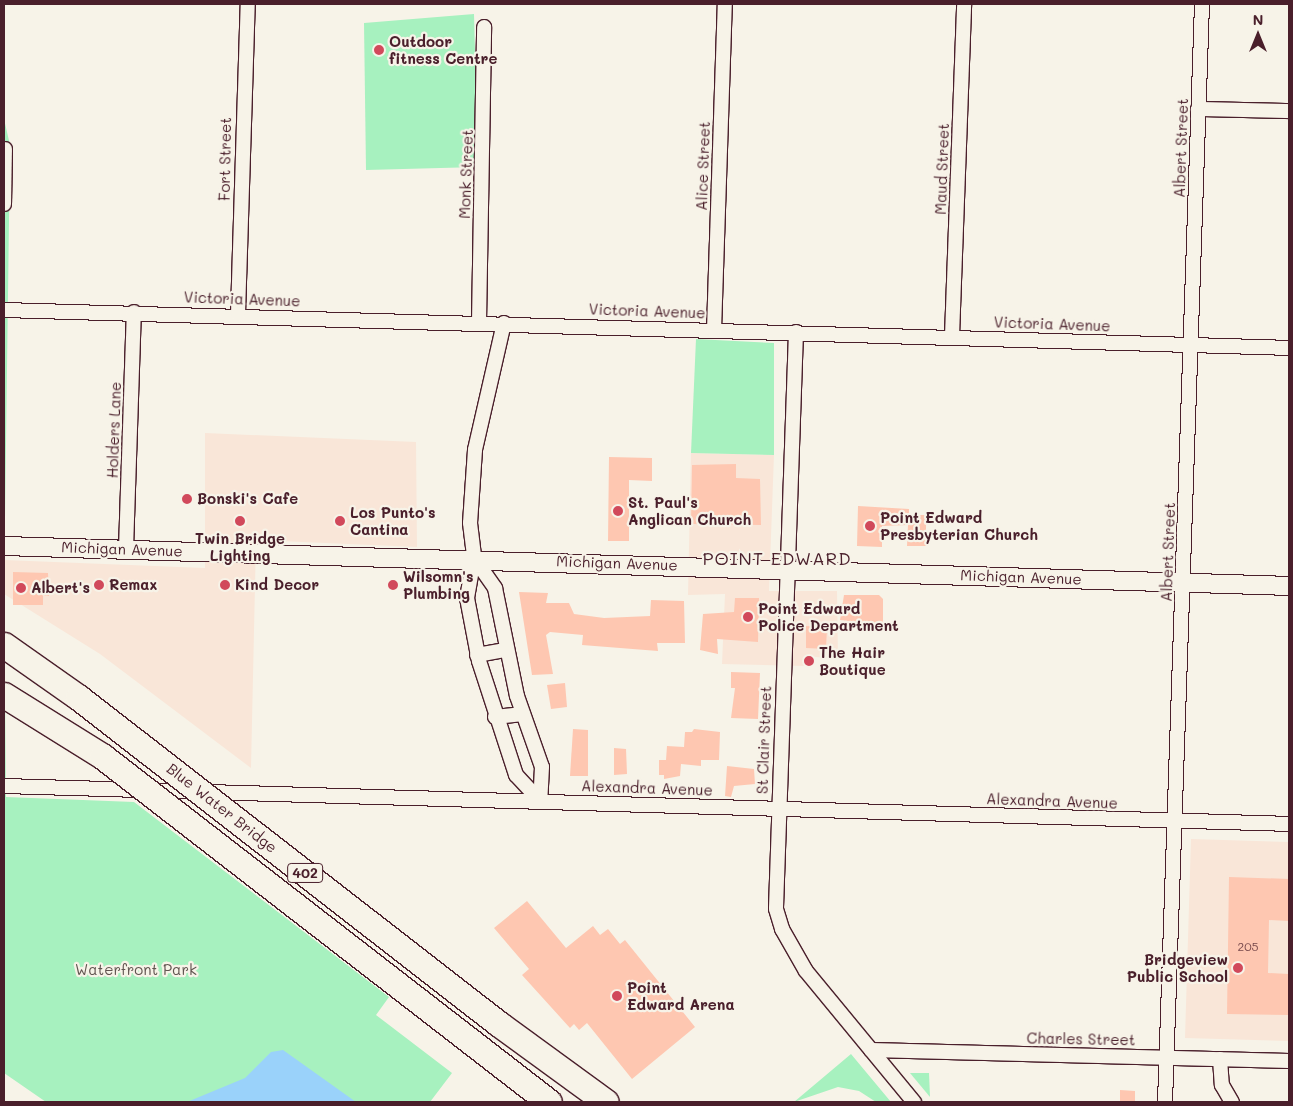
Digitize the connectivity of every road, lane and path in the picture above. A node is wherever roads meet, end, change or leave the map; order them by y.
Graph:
1 (248, 4) edge
2 (725, 4) edge
3 (964, 4) edge
4 (1202, 4) edge
5 (484, 27) dead end
6 (1198, 109) junction
7 (1289, 111) edge
8 (5, 149) dead end
9 (4, 204) edge
10 (4, 310) edge
11 (134, 312) junction
12 (238, 314) junction
13 (479, 322) junction
14 (504, 323) junction
15 (714, 330) junction
16 (796, 332) junction
17 (952, 336) junction
18 (1191, 345) junction
19 (1289, 348) edge
20 (4, 546) edge
21 (126, 549) junction
22 (474, 558) junction
23 (785, 569) junction
24 (1183, 582) junction
25 (1289, 586) edge
26 (4, 645) edge
27 (506, 650) junction
28 (477, 655) junction
29 (4, 695) edge
30 (523, 714) junction
31 (495, 717) junction
32 (4, 786) edge
33 (540, 801) junction
34 (778, 809) junction
35 (1175, 821) junction
36 (1289, 824) edge
37 (871, 1050) junction
38 (1166, 1058) junction
39 (1220, 1059) junction
40 (1289, 1061) edge
41 (549, 1102) edge
42 (606, 1102) edge
43 (914, 1102) edge
44 (1165, 1102) edge
45 (1232, 1102) edge

1 - 12 street, Fort Street
2 - 15 street, Alice Street
3 - 17 street, Maud Street
4 - 6 street, Albert Street
5 - 13 street, Monk Street
6 - 7 street
6 - 18 street, Albert Street
8 - 9 street
10 - 11 street, Victoria Avenue
11 - 12 street, Victoria Avenue
11 - 21 street, Holders Lane
12 - 13 street, Victoria Avenue
13 - 14 street, Victoria Avenue
14 - 15 street, Victoria Avenue
14 - 22 street
15 - 16 street, Victoria Avenue
16 - 17 street, Victoria Avenue
16 - 23 street, St Clair Street
17 - 18 street, Victoria Avenue
18 - 19 street, Victoria Avenue
18 - 24 street, Albert Street
20 - 21 street, Michigan Avenue
21 - 22 street, Michigan Avenue
22 - 23 street, Michigan Avenue
22 - 27 street
22 - 28 street
23 - 24 street, Michigan Avenue
23 - 34 street, St Clair Street
24 - 25 street, Michigan Avenue
24 - 35 street, Albert Street
26 - 42 highway, Blue Water Bridge / 402, bridge
27 - 28 street
27 - 30 street
28 - 31 street
29 - 41 highway, 402, bridge
30 - 31 street
30 - 33 street
31 - 33 street
32 - 33 street, Alexandra Avenue
33 - 34 street, Alexandra Avenue
34 - 35 street, Alexandra Avenue
34 - 37 street, St Clair Street
35 - 36 street, Alexandra Avenue
35 - 38 street, Albert Street
37 - 38 street, Charles Street
37 - 43 street, St Clair Street
38 - 39 street, Charles Street
38 - 44 street, Albert Street
39 - 40 street, Charles Street
39 - 45 street

